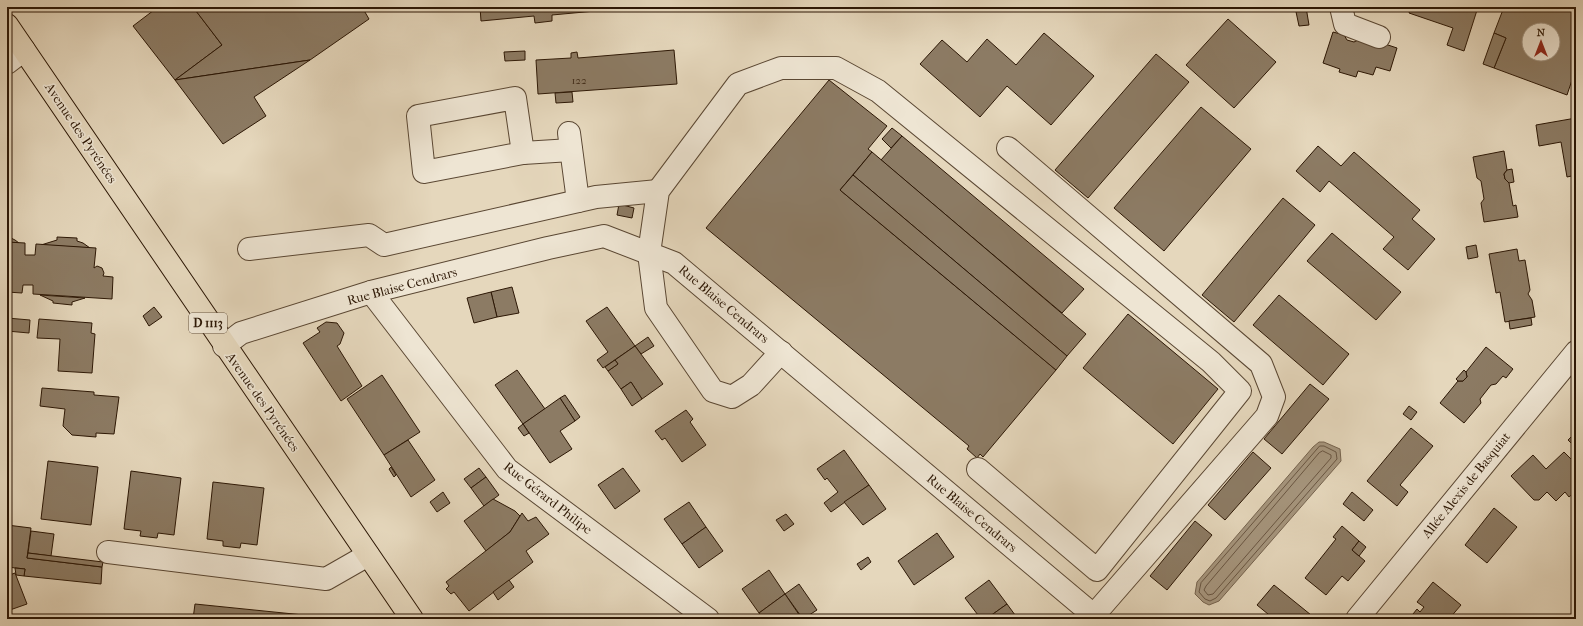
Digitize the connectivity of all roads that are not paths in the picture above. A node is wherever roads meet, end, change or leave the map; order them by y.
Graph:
1 (1341, 7) edge
2 (7, 25) edge
3 (1379, 37) dead end
4 (24, 50) junction
5 (7, 63) edge
6 (1008, 148) dead end
7 (523, 154) junction
8 (658, 191) junction
9 (578, 201) junction
10 (249, 249) dead end
11 (649, 253) junction
12 (371, 292) junction
13 (224, 346) junction
14 (781, 352) junction
15 (1576, 352) edge
16 (978, 469) dead end
17 (108, 552) dead end
18 (368, 555) junction
19 (1096, 617) edge
20 (412, 619) edge
21 (708, 619) edge
22 (1357, 619) edge

1 - 3 street
2 - 4 main road, Avenue des Pyrénées / D 1113
4 - 5 street
4 - 13 main road, Avenue des Pyrénées / D 1113
6 - 19 street
7 - 7 street
7 - 9 street
8 - 9 street
8 - 11 street
8 - 16 street
9 - 10 street
11 - 12 street, Rue Blaise Cendrars
11 - 14 street, Rue Blaise Cendrars
11 - 14 street
12 - 13 street, Rue Blaise Cendrars
12 - 21 street, Rue Gérard Philipe
13 - 18 main road, Avenue des Pyrénées / D 1113
14 - 19 street, Rue Blaise Cendrars
15 - 22 street, Allée Alexis de Basquiat
17 - 18 street
18 - 20 main road, Avenue des Pyrénées / D 1113

